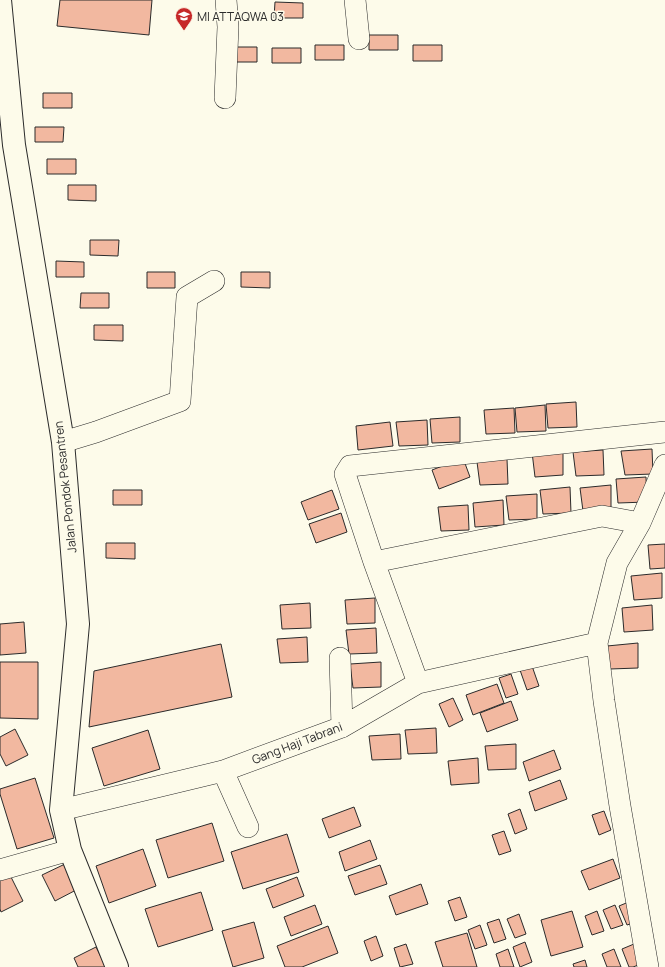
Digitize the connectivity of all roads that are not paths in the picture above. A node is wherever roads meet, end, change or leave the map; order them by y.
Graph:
1 (0, 0) edge
2 (226, 0) edge
3 (355, 0) edge
4 (359, 40) dead end
5 (225, 98) dead end
6 (214, 281) dead end
7 (665, 432) edge
8 (63, 442) junction
9 (665, 465) edge
10 (640, 523) junction
11 (374, 562) junction
12 (597, 643) junction
13 (340, 658) dead end
14 (418, 683) junction
15 (342, 727) junction
16 (223, 771) junction
17 (60, 810) junction
18 (248, 827) dead end
19 (70, 850) junction
20 (0, 870) edge
21 (117, 967) edge
22 (648, 967) edge

1 - 8 street, Jalan Pondok Pesantren
2 - 5 street
3 - 4 street
6 - 8 street
7 - 11 street
8 - 17 street, Jalan Pondok Pesantren
9 - 10 street
10 - 11 street
10 - 12 street
11 - 14 street
12 - 14 street, Gang Haji Tabrani
12 - 22 street
13 - 15 street
14 - 15 street, Gang Haji Tabrani
15 - 16 street, Gang Haji Tabrani
16 - 17 street, Gang Haji Tabrani
16 - 18 street
17 - 19 street, Jalan Pondok Pesantren
19 - 20 street
19 - 21 street, Jalan Pondok Pesantren

